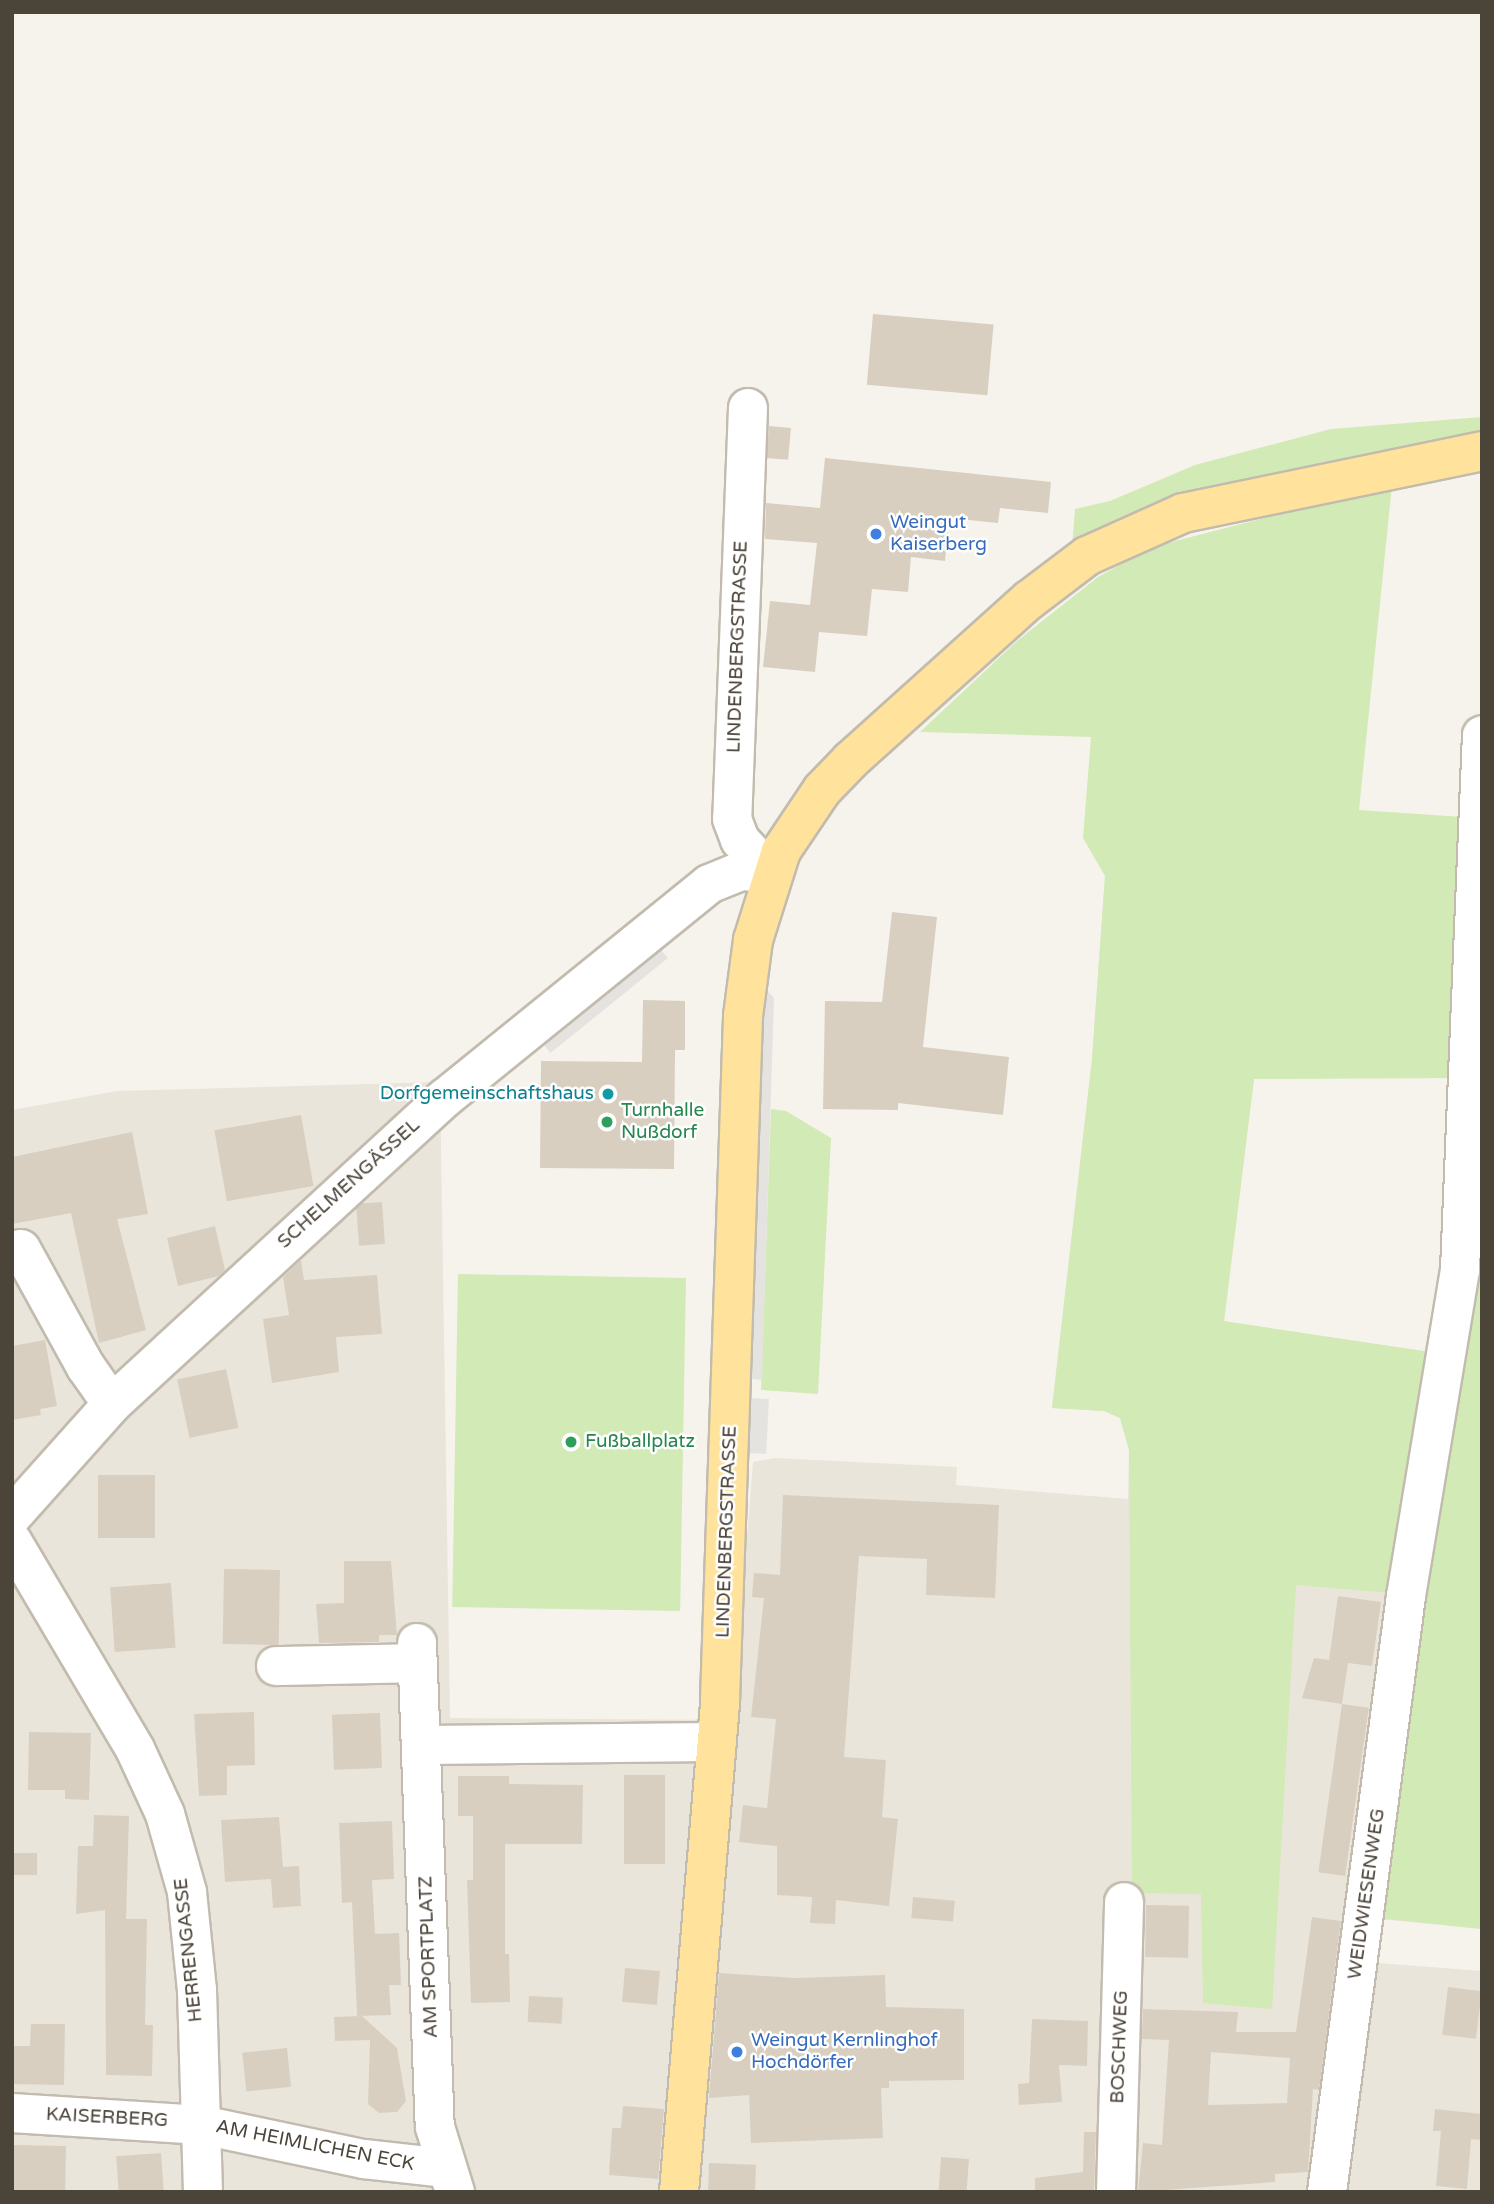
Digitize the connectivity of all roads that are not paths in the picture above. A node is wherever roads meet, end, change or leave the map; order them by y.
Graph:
1 (748, 408) dead end
2 (1482, 451) edge
3 (1482, 735) edge
4 (771, 873) junction
5 (21, 1249) dead end
6 (112, 1404) junction
7 (12, 1516) edge
8 (12, 1541) edge
9 (275, 1666) dead end
10 (717, 1742) junction
11 (421, 1745) junction
12 (1124, 1902) dead end
13 (12, 2113) edge
14 (202, 2125) junction
15 (450, 2180) edge
16 (203, 2192) edge
17 (679, 2192) edge
18 (1116, 2192) edge
19 (1326, 2192) edge

1 - 4 street, LINDENBERGSTRASSE
2 - 4 main road, LINDENBERGSTRASSE
3 - 19 street, WEIDWIESENWEG
4 - 6 street, SCHELMENGÄSSEL
4 - 10 main road, LINDENBERGSTRASSE
5 - 6 street
6 - 7 street, SCHELMENGÄSSEL
8 - 14 street, HERRENGASSE
9 - 11 street, AM SPORTPLATZ
10 - 11 street
10 - 17 main road, LINDENBERGSTRASSE
11 - 15 street, AM SPORTPLATZ
12 - 18 street, BOSCHWEG
13 - 14 street, KAISERBERG
14 - 15 street, AM HEIMLICHEN ECK
14 - 16 street, HERRENGASSE

